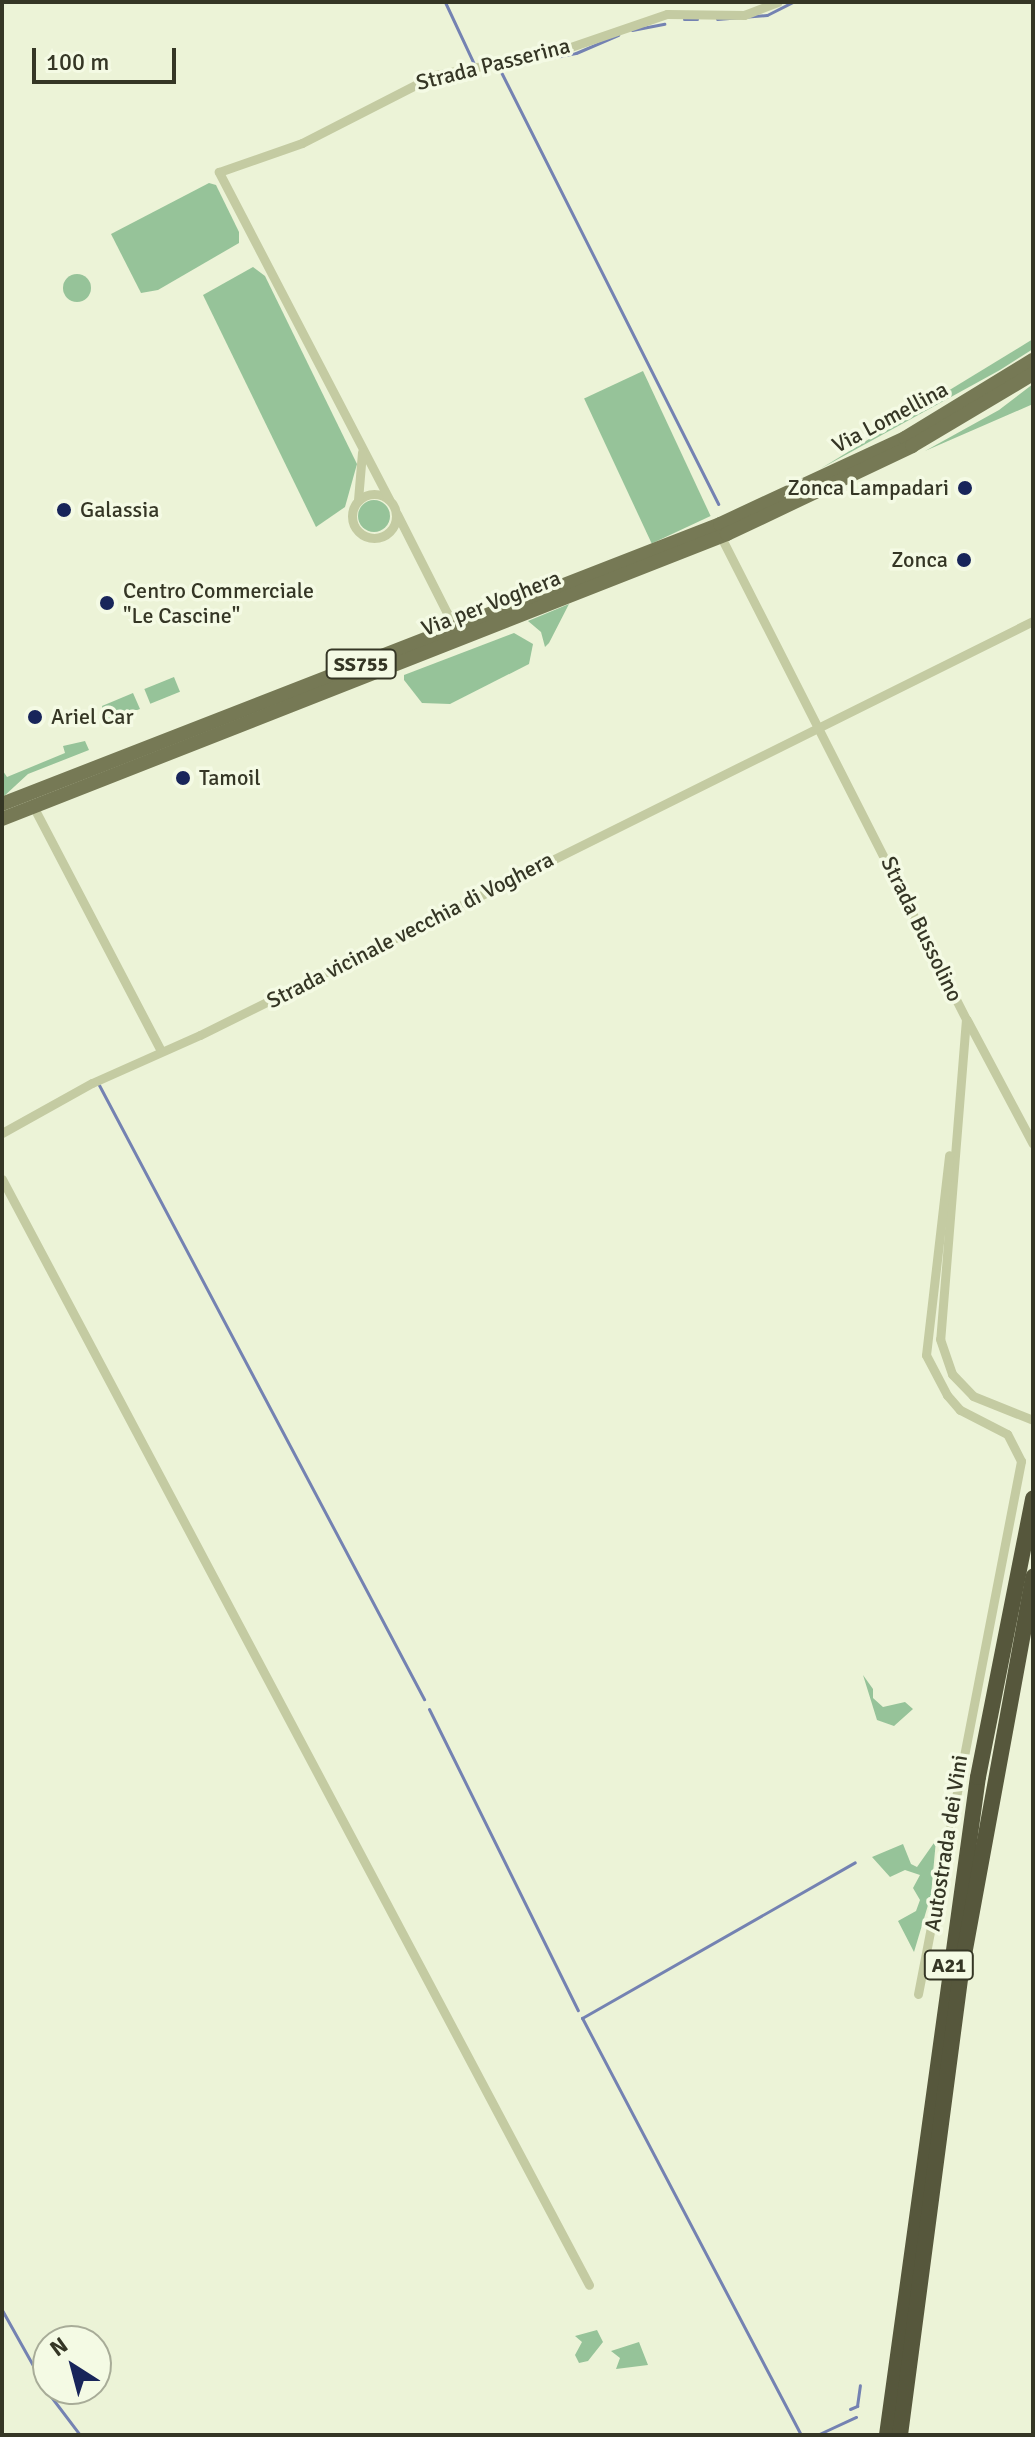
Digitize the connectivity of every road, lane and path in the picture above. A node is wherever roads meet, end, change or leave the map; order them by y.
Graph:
1 (778, 2) edge
2 (1033, 360) edge
3 (1033, 374) edge
4 (361, 449) junction
5 (389, 499) junction
6 (358, 500) junction
7 (396, 513) junction
8 (723, 532) junction
9 (1033, 621) edge
10 (459, 625) junction
11 (818, 726) junction
12 (2, 804) edge
13 (33, 806) junction
14 (2, 819) edge
15 (966, 1019) junction
16 (161, 1051) junction
17 (2, 1133) edge
18 (955, 1133) junction
19 (1033, 1144) edge
20 (2, 1179) edge
21 (1033, 1420) edge
22 (1033, 1498) edge
23 (1033, 1577) edge
24 (918, 1994) dead end
25 (589, 2285) dead end
26 (887, 2435) edge
27 (900, 2435) edge

1 - 4 street, Strada Passerina
2 - 8 main road, Via Lomellina
3 - 8 main road, Via Lomellina
4 - 5 street
4 - 6 street
5 - 6 street
5 - 7 street
6 - 7 street
7 - 10 street
8 - 10 main road, Via per Voghera / SS755
8 - 11 street, Strada Bussolino
8 - 13 main road, Via per Voghera / SS755
9 - 11 street, Strada vicinale vecchia di Voghera
10 - 12 main road, Via per Voghera / SS755
11 - 15 street, Strada Bussolino
11 - 16 street, Strada vicinale vecchia di Voghera
13 - 14 main road, Via per Voghera / SS755
13 - 16 street
15 - 18 street, Strada Bussolino
15 - 19 street
16 - 17 street, Strada vicinale vecchia di Voghera
18 - 21 street, Strada Bussolino
18 - 24 street
20 - 25 street
22 - 26 highway, Autostrada dei Vini / A21
23 - 27 highway, Autostrada dei Vini / A21

